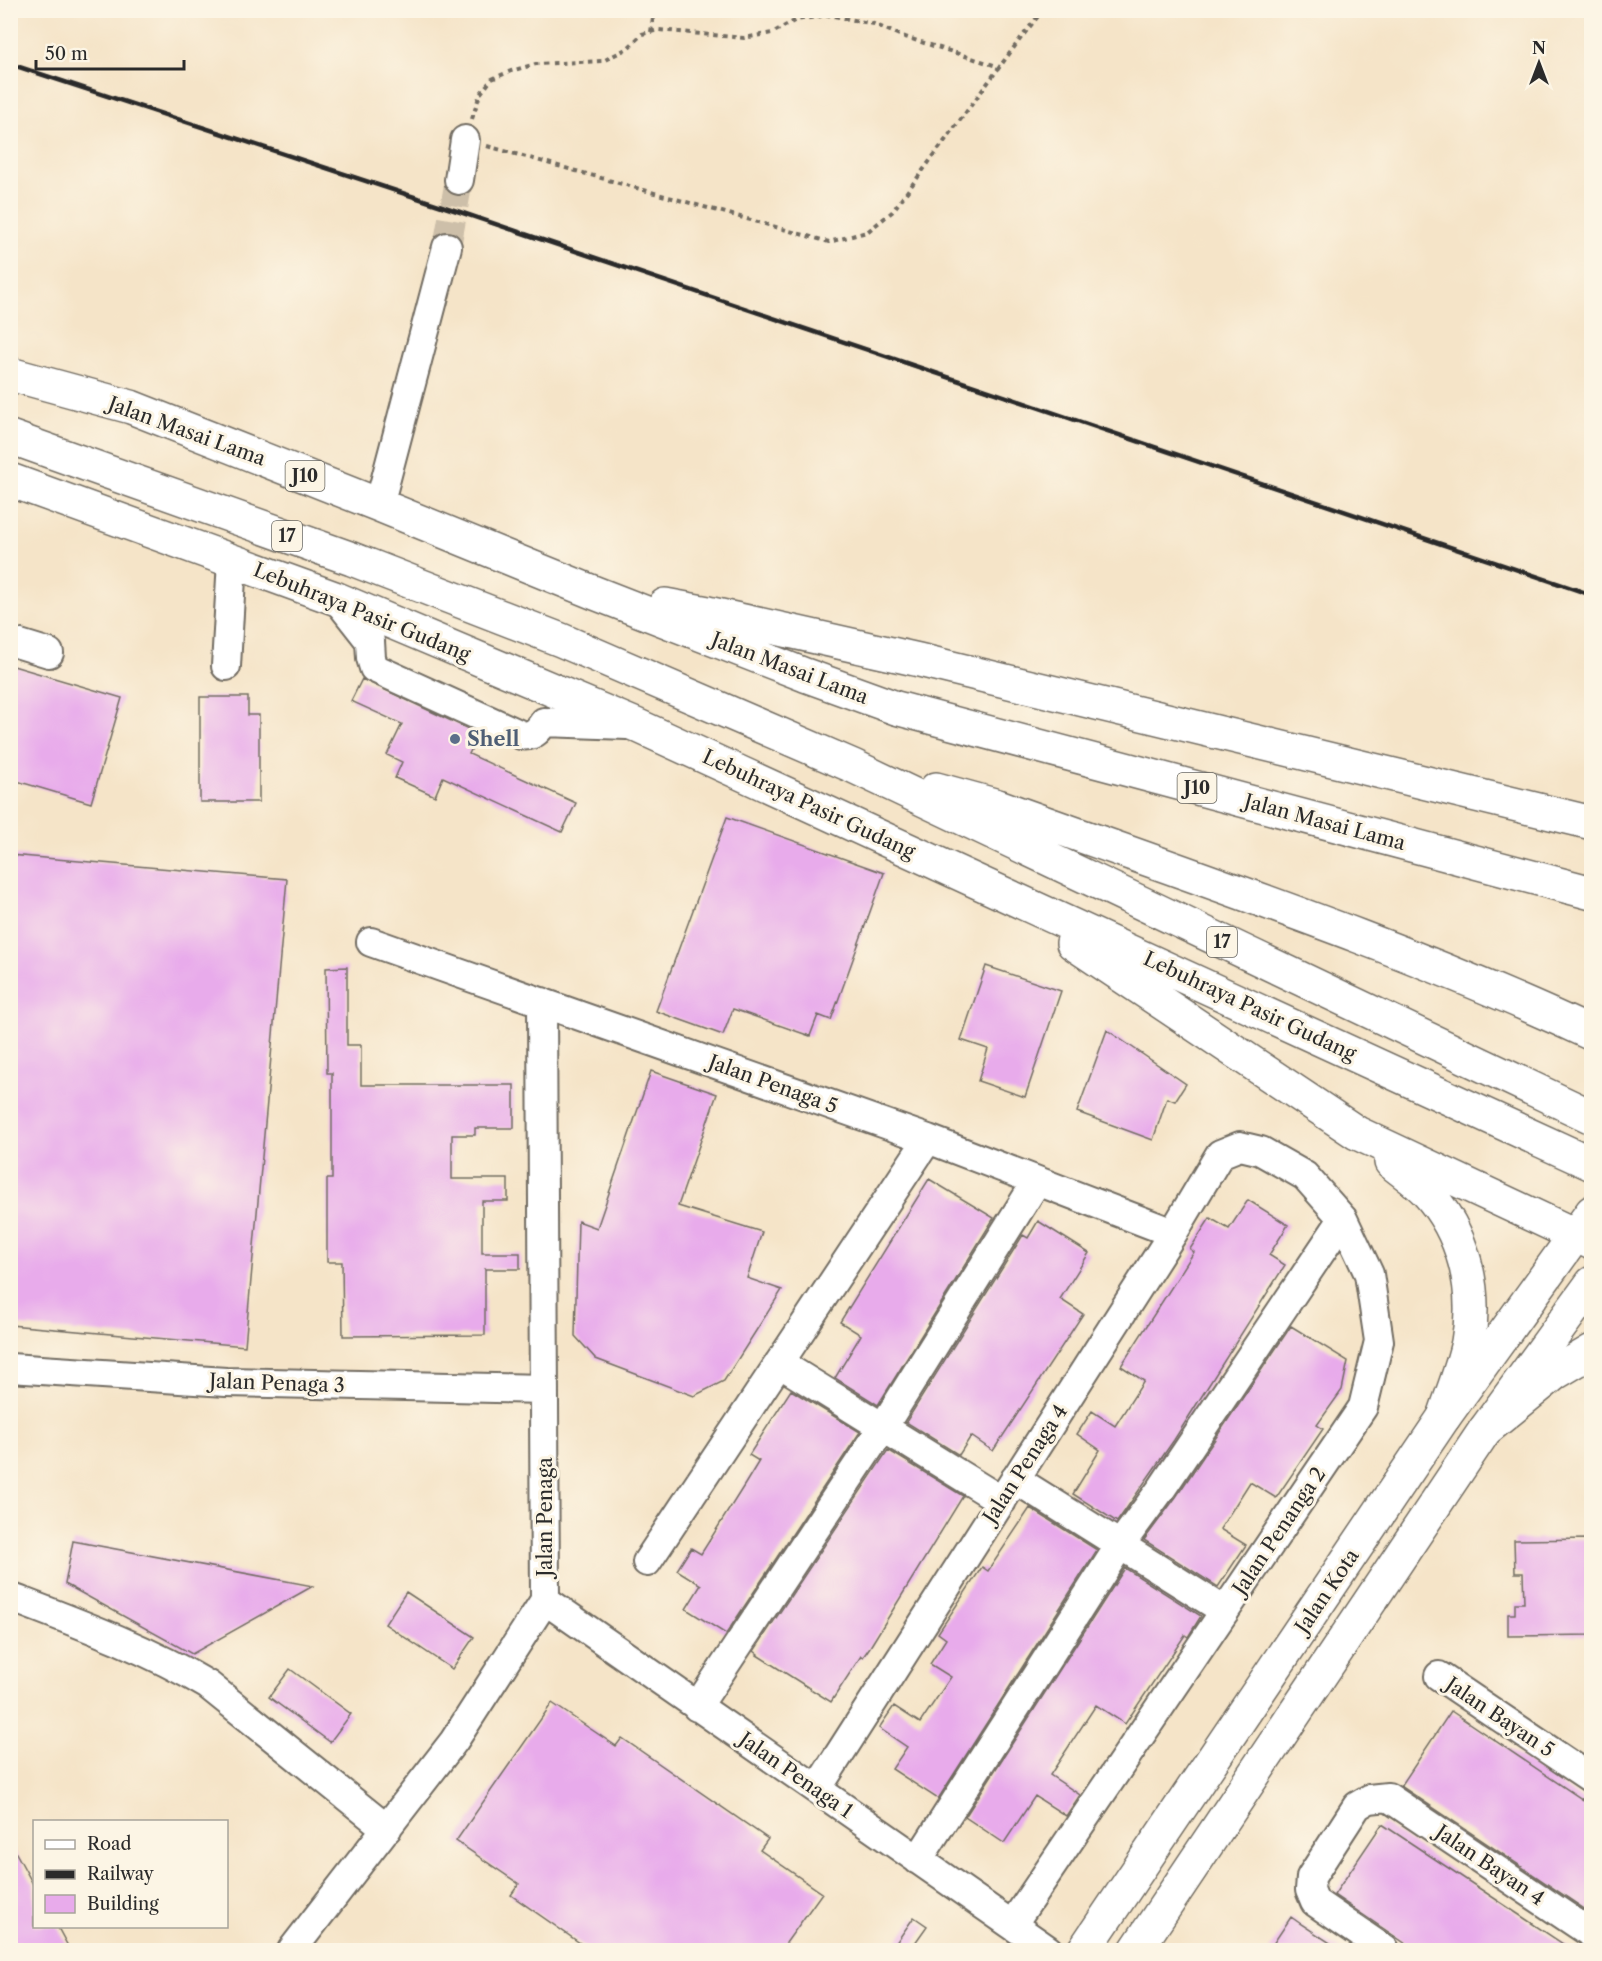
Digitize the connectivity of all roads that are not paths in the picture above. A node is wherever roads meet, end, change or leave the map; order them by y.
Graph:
1 (465, 140) road end
2 (459, 180) tunnel mouth
3 (447, 247) tunnel mouth
4 (10, 374) edge
5 (10, 437) edge
6 (10, 480) edge
7 (380, 505) junction
8 (232, 560) junction
9 (595, 593) junction
10 (337, 599) junction
11 (822, 638) junction
12 (10, 641) edge
13 (48, 653) dead end
14 (226, 666) dead end
15 (805, 675) junction
16 (636, 725) junction
17 (854, 766) junction
18 (1592, 823) edge
19 (945, 866) junction
20 (1592, 893) edge
21 (370, 942) dead end
22 (542, 1002) junction
23 (1542, 1011) junction
24 (1592, 1022) edge
25 (1592, 1034) edge
26 (1592, 1118) edge
27 (1357, 1133) junction
28 (928, 1139) junction
29 (1240, 1146) joint
30 (1592, 1164) edge
31 (1037, 1181) junction
32 (1343, 1219) junction
33 (1586, 1230) edge
34 (1173, 1233) junction
35 (1592, 1282) edge
36 (1592, 1351) edge
37 (780, 1363) junction
38 (10, 1368) edge
39 (544, 1389) junction
40 (1444, 1417) junction
41 (883, 1427) junction
42 (1485, 1430) junction
43 (1009, 1490) junction
44 (1120, 1545) junction
45 (647, 1562) dead end
46 (10, 1597) edge
47 (545, 1600) junction
48 (1225, 1611) junction
49 (1439, 1676) dead end
50 (698, 1707) junction
51 (1592, 1779) edge
52 (817, 1789) junction
53 (387, 1829) junction
54 (918, 1860) junction
55 (1165, 1908) junction
56 (1012, 1925) junction
57 (1592, 1934) edge
58 (292, 1950) edge
59 (1048, 1950) edge
60 (1084, 1950) edge
61 (1136, 1950) edge
62 (1158, 1950) edge
63 (1385, 1950) edge

1 - 2 street
3 - 7 street
4 - 7 main road, Jalan Masai Lama / J10
5 - 17 main road, 17
6 - 8 main road, Lebuhraya Pasir Gudang / 17
7 - 9 main road, Jalan Masai Lama / J10
8 - 10 main road, Lebuhraya Pasir Gudang / 17
8 - 14 street
9 - 11 main road
9 - 15 main road, Jalan Masai Lama / J10
10 - 16 main road, Lebuhraya Pasir Gudang / 17
10 - 16 street
11 - 15 main road
11 - 18 main road
12 - 13 street
15 - 20 main road, Jalan Masai Lama / J10
16 - 19 main road, Lebuhraya Pasir Gudang / 17
17 - 23 main road
17 - 26 main road, 17
19 - 27 main road
19 - 30 main road, Lebuhraya Pasir Gudang / 17
21 - 22 street, Jalan Penaga 5
22 - 28 street, Jalan Penaga 5
22 - 39 street, Jalan Penaga
23 - 24 main road
23 - 25 main road
27 - 33 main road
27 - 40 main road
28 - 31 street, Jalan Penaga 5
28 - 37 street
29 - 32 street, Jalan Penanga 2
29 - 34 street, Jalan Penaga 4
31 - 34 street, Jalan Penaga 5
31 - 41 street
32 - 44 street
32 - 48 street, Jalan Penanga 2
33 - 40 main road, Jalan Kota
34 - 43 street, Jalan Penaga 4
35 - 42 main road
36 - 42 main road
37 - 41 street
37 - 45 street
38 - 39 street, Jalan Penaga 3
39 - 47 street, Jalan Penaga
40 - 60 main road, Jalan Kota
41 - 43 street
41 - 50 street
42 - 55 main road
43 - 44 street
43 - 52 street, Jalan Penaga 4
44 - 48 street
44 - 54 street
46 - 53 street
47 - 50 street, Jalan Penaga 1
47 - 53 street, Jalan Penaga
48 - 56 street, Jalan Penanga 2
49 - 51 street, Jalan Bayan 5
50 - 52 street, Jalan Penaga 1
52 - 54 street, Jalan Penaga 1
53 - 58 street, Jalan Penaga
54 - 56 street, Jalan Penaga 1
55 - 61 main road
55 - 62 main road
56 - 59 street, Jalan Penaga 1
57 - 63 street, Jalan Bayan 4

